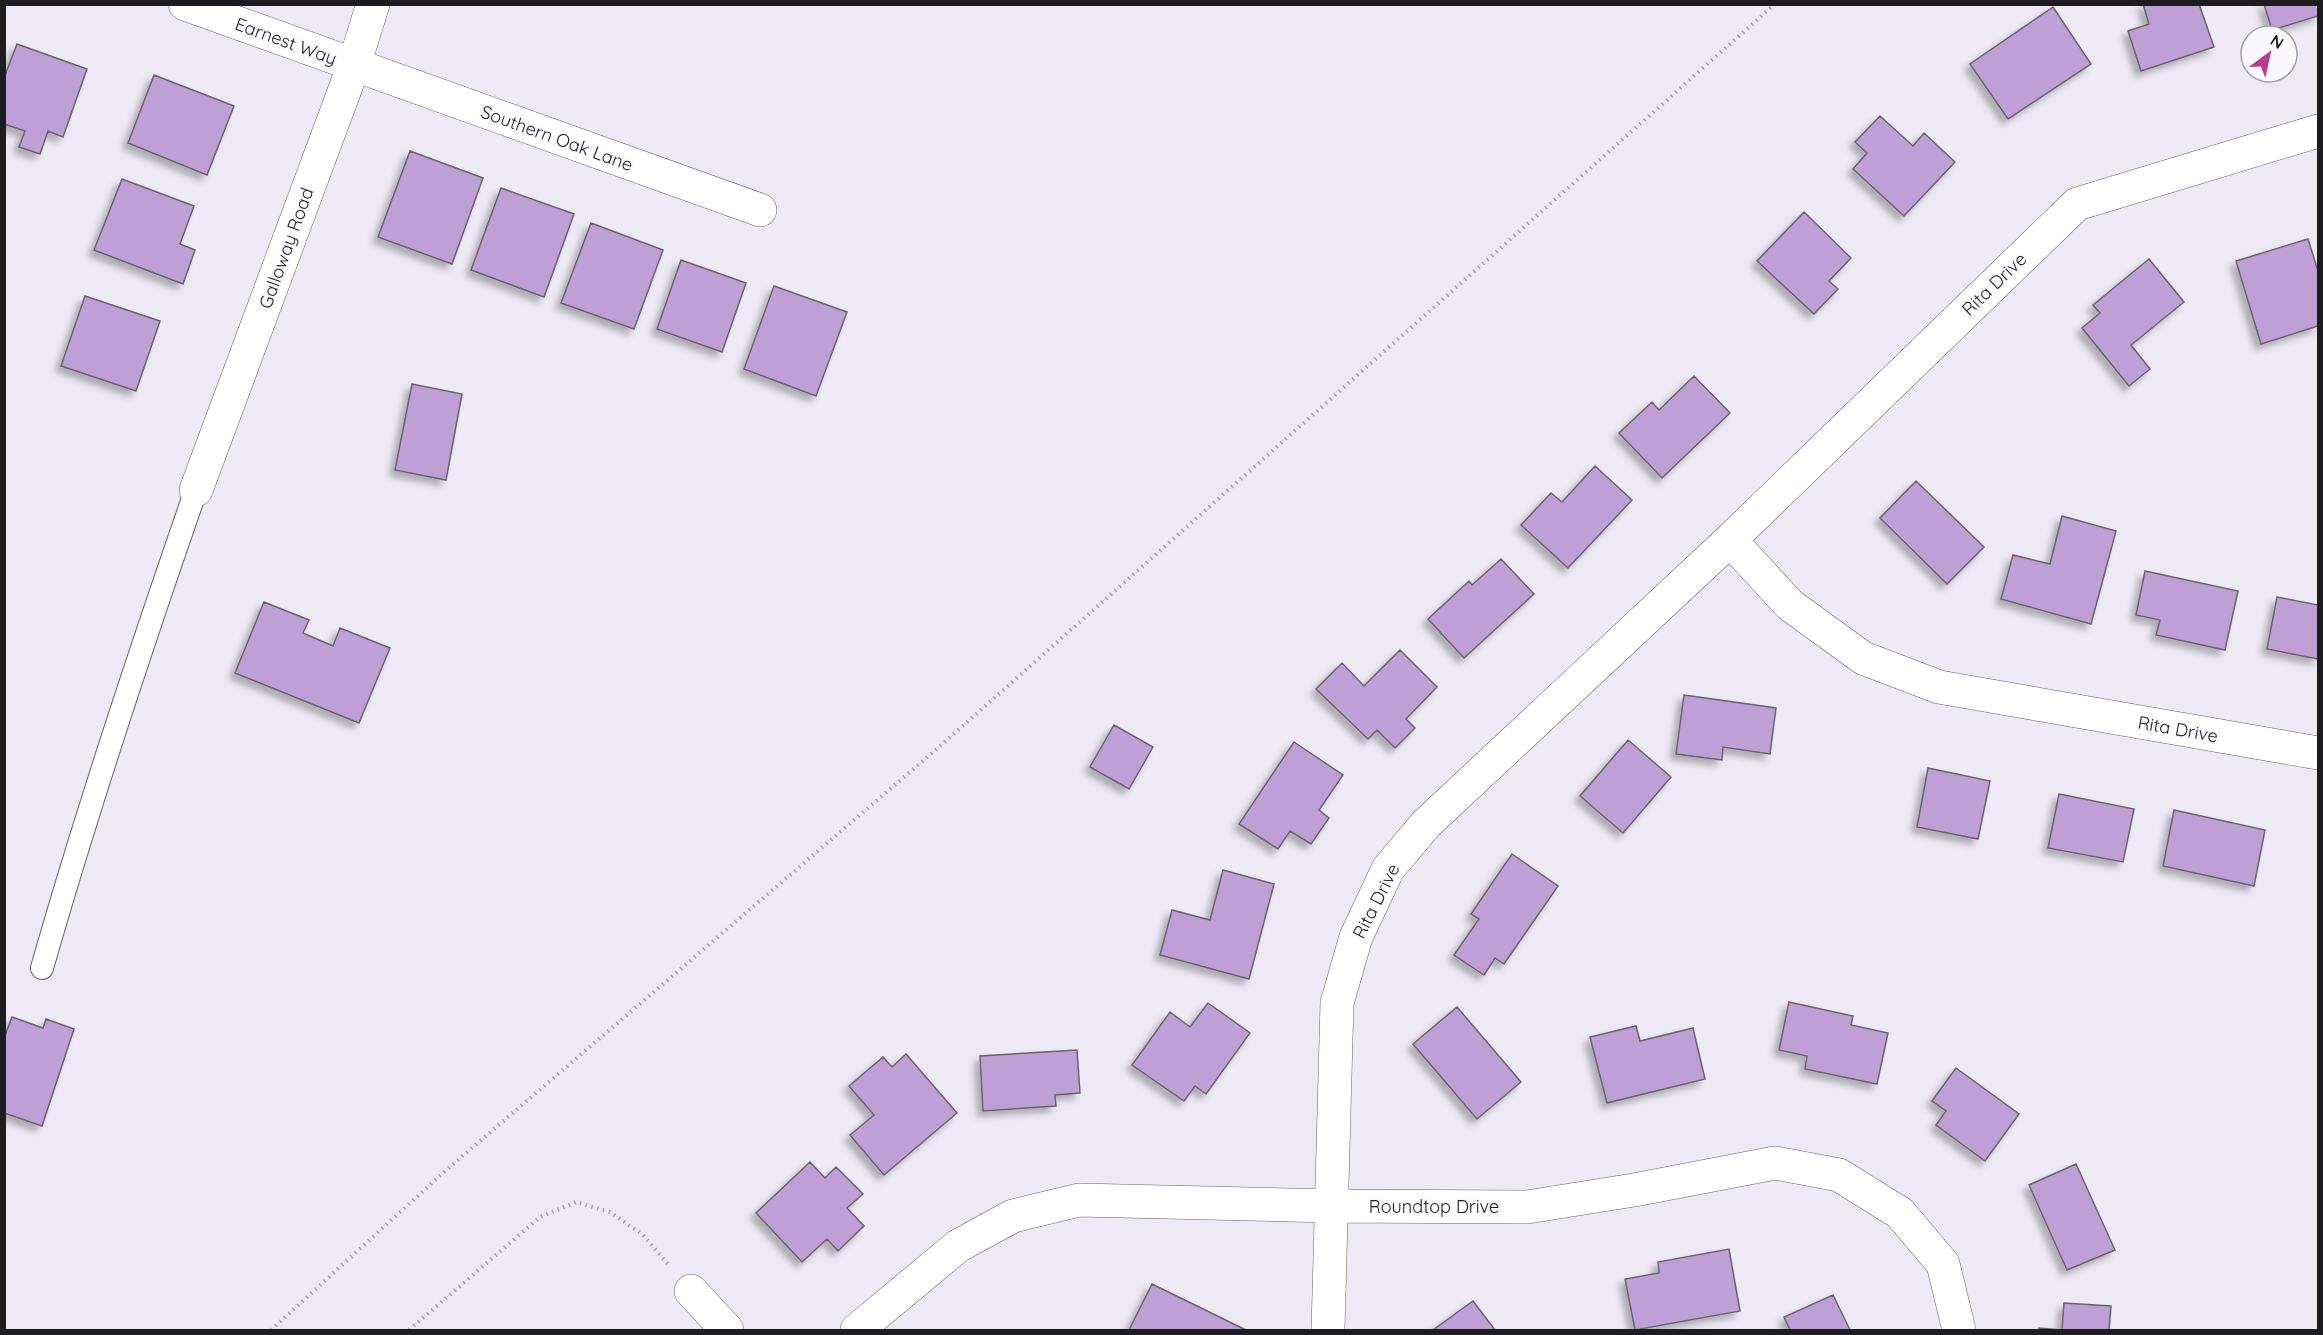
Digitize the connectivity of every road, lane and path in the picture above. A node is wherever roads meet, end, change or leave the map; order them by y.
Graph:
1 (185, 4) edge
2 (374, 4) edge
3 (1775, 4) edge
4 (354, 65) junction
5 (2319, 131) edge
6 (760, 210) dead end
7 (196, 490) joint
8 (1730, 540) junction
9 (2319, 753) edge
10 (42, 968) dead end
11 (1331, 1206) junction
12 (691, 1291) joint
13 (271, 1330) edge
14 (409, 1330) edge
15 (727, 1330) edge
16 (857, 1330) edge
17 (1328, 1330) edge
18 (1959, 1330) edge

1 - 4 street, Earnest Way
2 - 4 street, Galloway Road
3 - 13 path
4 - 6 street, Southern Oak Lane
4 - 7 street, Galloway Road
5 - 8 street, Rita Drive
7 - 10 lane
8 - 9 street, Rita Drive
8 - 11 street, Rita Drive
11 - 16 street, Roundtop Drive
11 - 17 street, Rita Drive
11 - 18 street, Roundtop Drive
12 - 14 path
12 - 15 street

